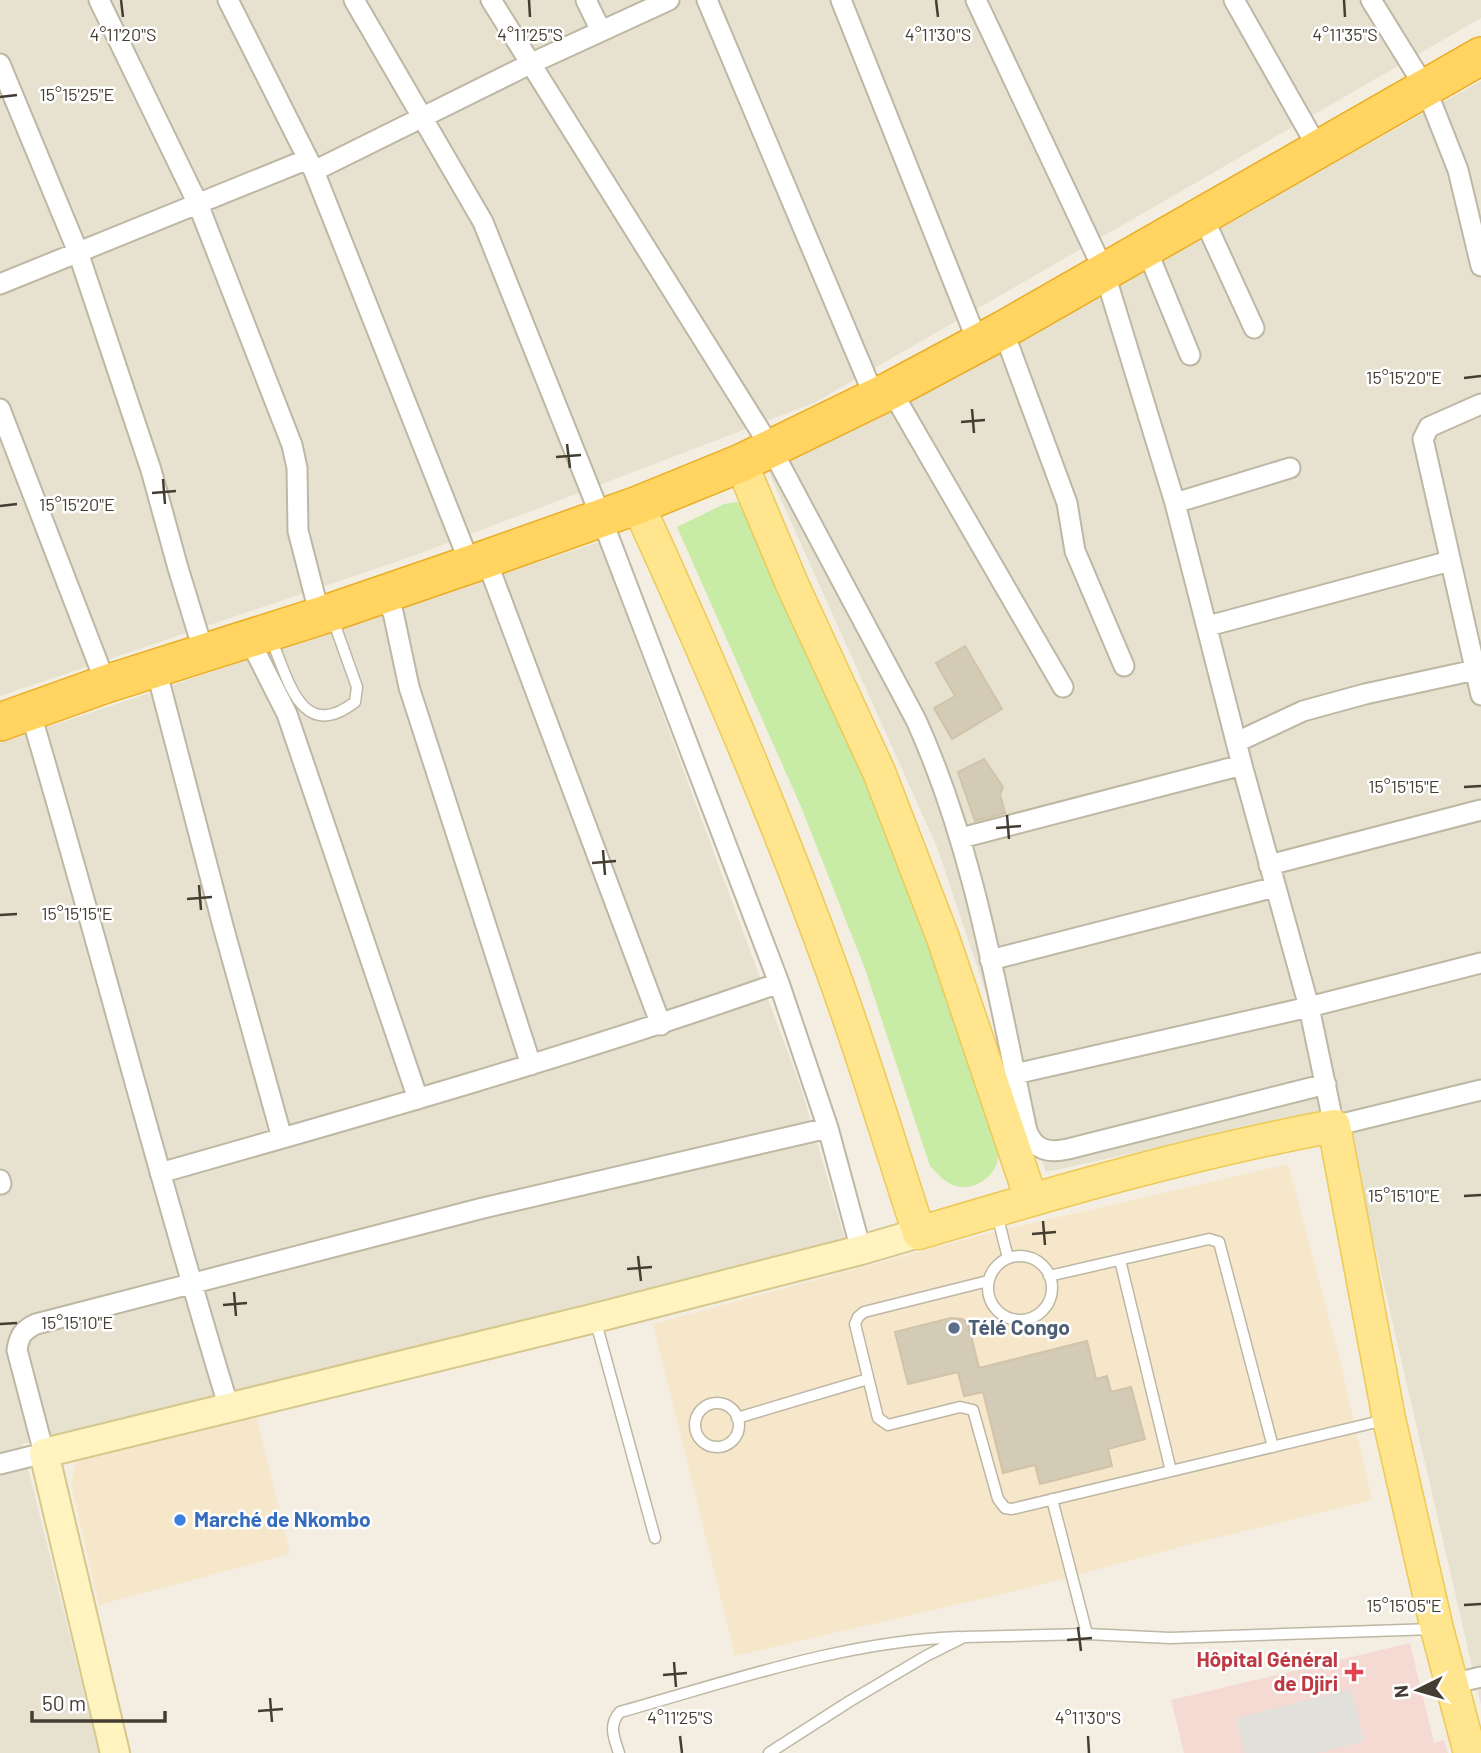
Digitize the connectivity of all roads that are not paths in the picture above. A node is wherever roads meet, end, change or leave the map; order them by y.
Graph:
1 (99, 0) edge
2 (228, 0) edge
3 (354, 0) edge
4 (491, 0) edge
5 (586, 0) edge
6 (669, 0) edge
7 (707, 0) edge
8 (841, 0) edge
9 (976, 0) edge
10 (1234, 0) edge
11 (1371, 0) edge
12 (601, 32) junction
13 (1481, 56) edge
14 (532, 63) junction
15 (0, 64) edge
16 (1426, 89) junction
17 (423, 119) junction
18 (1319, 150) junction
19 (311, 165) junction
20 (198, 204) junction
21 (1203, 217) junction
22 (1146, 248) junction
23 (78, 252) junction
24 (1481, 265) edge
25 (1104, 271) junction
26 (0, 284) edge
27 (1254, 327) dead end
28 (990, 337) junction
29 (1190, 355) dead end
30 (883, 394) junction
31 (1481, 404) edge
32 (0, 409) edge
33 (756, 456) junction
34 (1290, 468) dead end
35 (1175, 503) junction
36 (638, 505) junction
37 (601, 517) junction
38 (478, 561) junction
39 (1450, 561) junction
40 (380, 594) junction
41 (325, 614) junction
42 (1208, 626) junction
43 (258, 635) junction
44 (204, 653) junction
45 (1124, 666) dead end
46 (156, 669) junction
47 (1478, 670) edge
48 (106, 684) junction
49 (1063, 687) dead end
50 (1481, 695) edge
51 (15, 716) edge
52 (1237, 742) junction
53 (1242, 765) junction
54 (1481, 810) edge
55 (961, 838) junction
56 (1269, 865) junction
57 (1275, 887) junction
58 (990, 960) junction
59 (1481, 963) edge
60 (779, 983) junction
61 (1309, 1007) junction
62 (661, 1025) junction
63 (531, 1065) junction
64 (1015, 1074) junction
65 (1326, 1084) junction
66 (1481, 1090) edge
67 (418, 1099) junction
68 (1334, 1126) junction
69 (828, 1128) junction
70 (282, 1138) junction
71 (160, 1173) junction
72 (1031, 1199) junction
73 (996, 1210) junction
74 (919, 1233) junction
75 (861, 1250) junction
76 (1008, 1258) junction
77 (1120, 1260) junction
78 (1049, 1276) junction
79 (988, 1281) junction
80 (191, 1284) junction
81 (595, 1318) junction
82 (869, 1379) junction
83 (229, 1409) junction
84 (737, 1418) junction
85 (1389, 1419) junction
86 (1273, 1447) junction
87 (44, 1453) junction
88 (0, 1464) edge
89 (1171, 1471) junction
90 (1052, 1499) junction
91 (655, 1538) dead end
92 (1437, 1629) junction
93 (1087, 1634) junction
94 (964, 1637) junction
95 (1466, 1681) edge
96 (115, 1753) edge
97 (619, 1753) edge
98 (769, 1753) edge
99 (1470, 1753) edge

1 - 20 street
2 - 19 street
3 - 17 street
4 - 14 street
5 - 12 street
6 - 12 street
7 - 30 street
8 - 28 street
9 - 25 street
10 - 18 street
11 - 16 street
12 - 14 street
13 - 16 highway
14 - 17 street
14 - 33 street
15 - 23 street
16 - 18 highway
16 - 24 street
17 - 19 street
17 - 37 street
18 - 21 highway
19 - 20 street
19 - 38 street
20 - 23 street
20 - 41 street
21 - 22 highway
21 - 27 street
22 - 25 highway
22 - 29 street
23 - 26 street
23 - 44 street
25 - 28 highway
25 - 35 street
28 - 30 highway
28 - 45 street
30 - 33 highway
30 - 49 street
31 - 39 street
32 - 48 street
33 - 36 highway
33 - 55 street
33 - 72 main road
34 - 35 street
35 - 42 street
36 - 37 highway
36 - 74 main road
37 - 38 highway
37 - 60 street
38 - 40 highway
38 - 62 street
39 - 42 street
39 - 47 street
40 - 41 highway
40 - 63 street
41 - 43 highway
41 - 43 lane
42 - 52 street
43 - 44 highway
43 - 67 street
44 - 46 highway
46 - 48 highway
46 - 70 street
47 - 50 street
47 - 52 street
48 - 51 highway
51 - 71 street
52 - 53 street
53 - 55 street
53 - 56 street
54 - 56 street
55 - 58 street
56 - 57 street
57 - 58 street
57 - 61 street
58 - 64 street
59 - 61 street
60 - 62 street
60 - 69 street
61 - 64 street
61 - 65 street
62 - 63 street
63 - 67 street
64 - 65 street
65 - 68 street
66 - 68 street
67 - 70 street
68 - 72 main road
68 - 85 main road
69 - 75 street
69 - 80 street
70 - 71 street
71 - 80 street
72 - 73 main road
73 - 74 main road
73 - 76 lane
74 - 75 street
75 - 81 street
76 - 78 lane
76 - 79 lane
77 - 78 lane
77 - 86 lane
77 - 89 lane
78 - 79 lane
79 - 82 lane
80 - 83 street
80 - 87 street
81 - 83 street
81 - 91 lane
82 - 84 lane
82 - 90 lane
83 - 87 street
84 - 84 lane
85 - 86 lane
85 - 92 main road
86 - 89 lane
87 - 88 street
87 - 96 street
89 - 90 lane
90 - 93 lane
92 - 93 lane
92 - 95 main road
93 - 94 lane
94 - 97 lane
94 - 98 lane
95 - 99 main road

